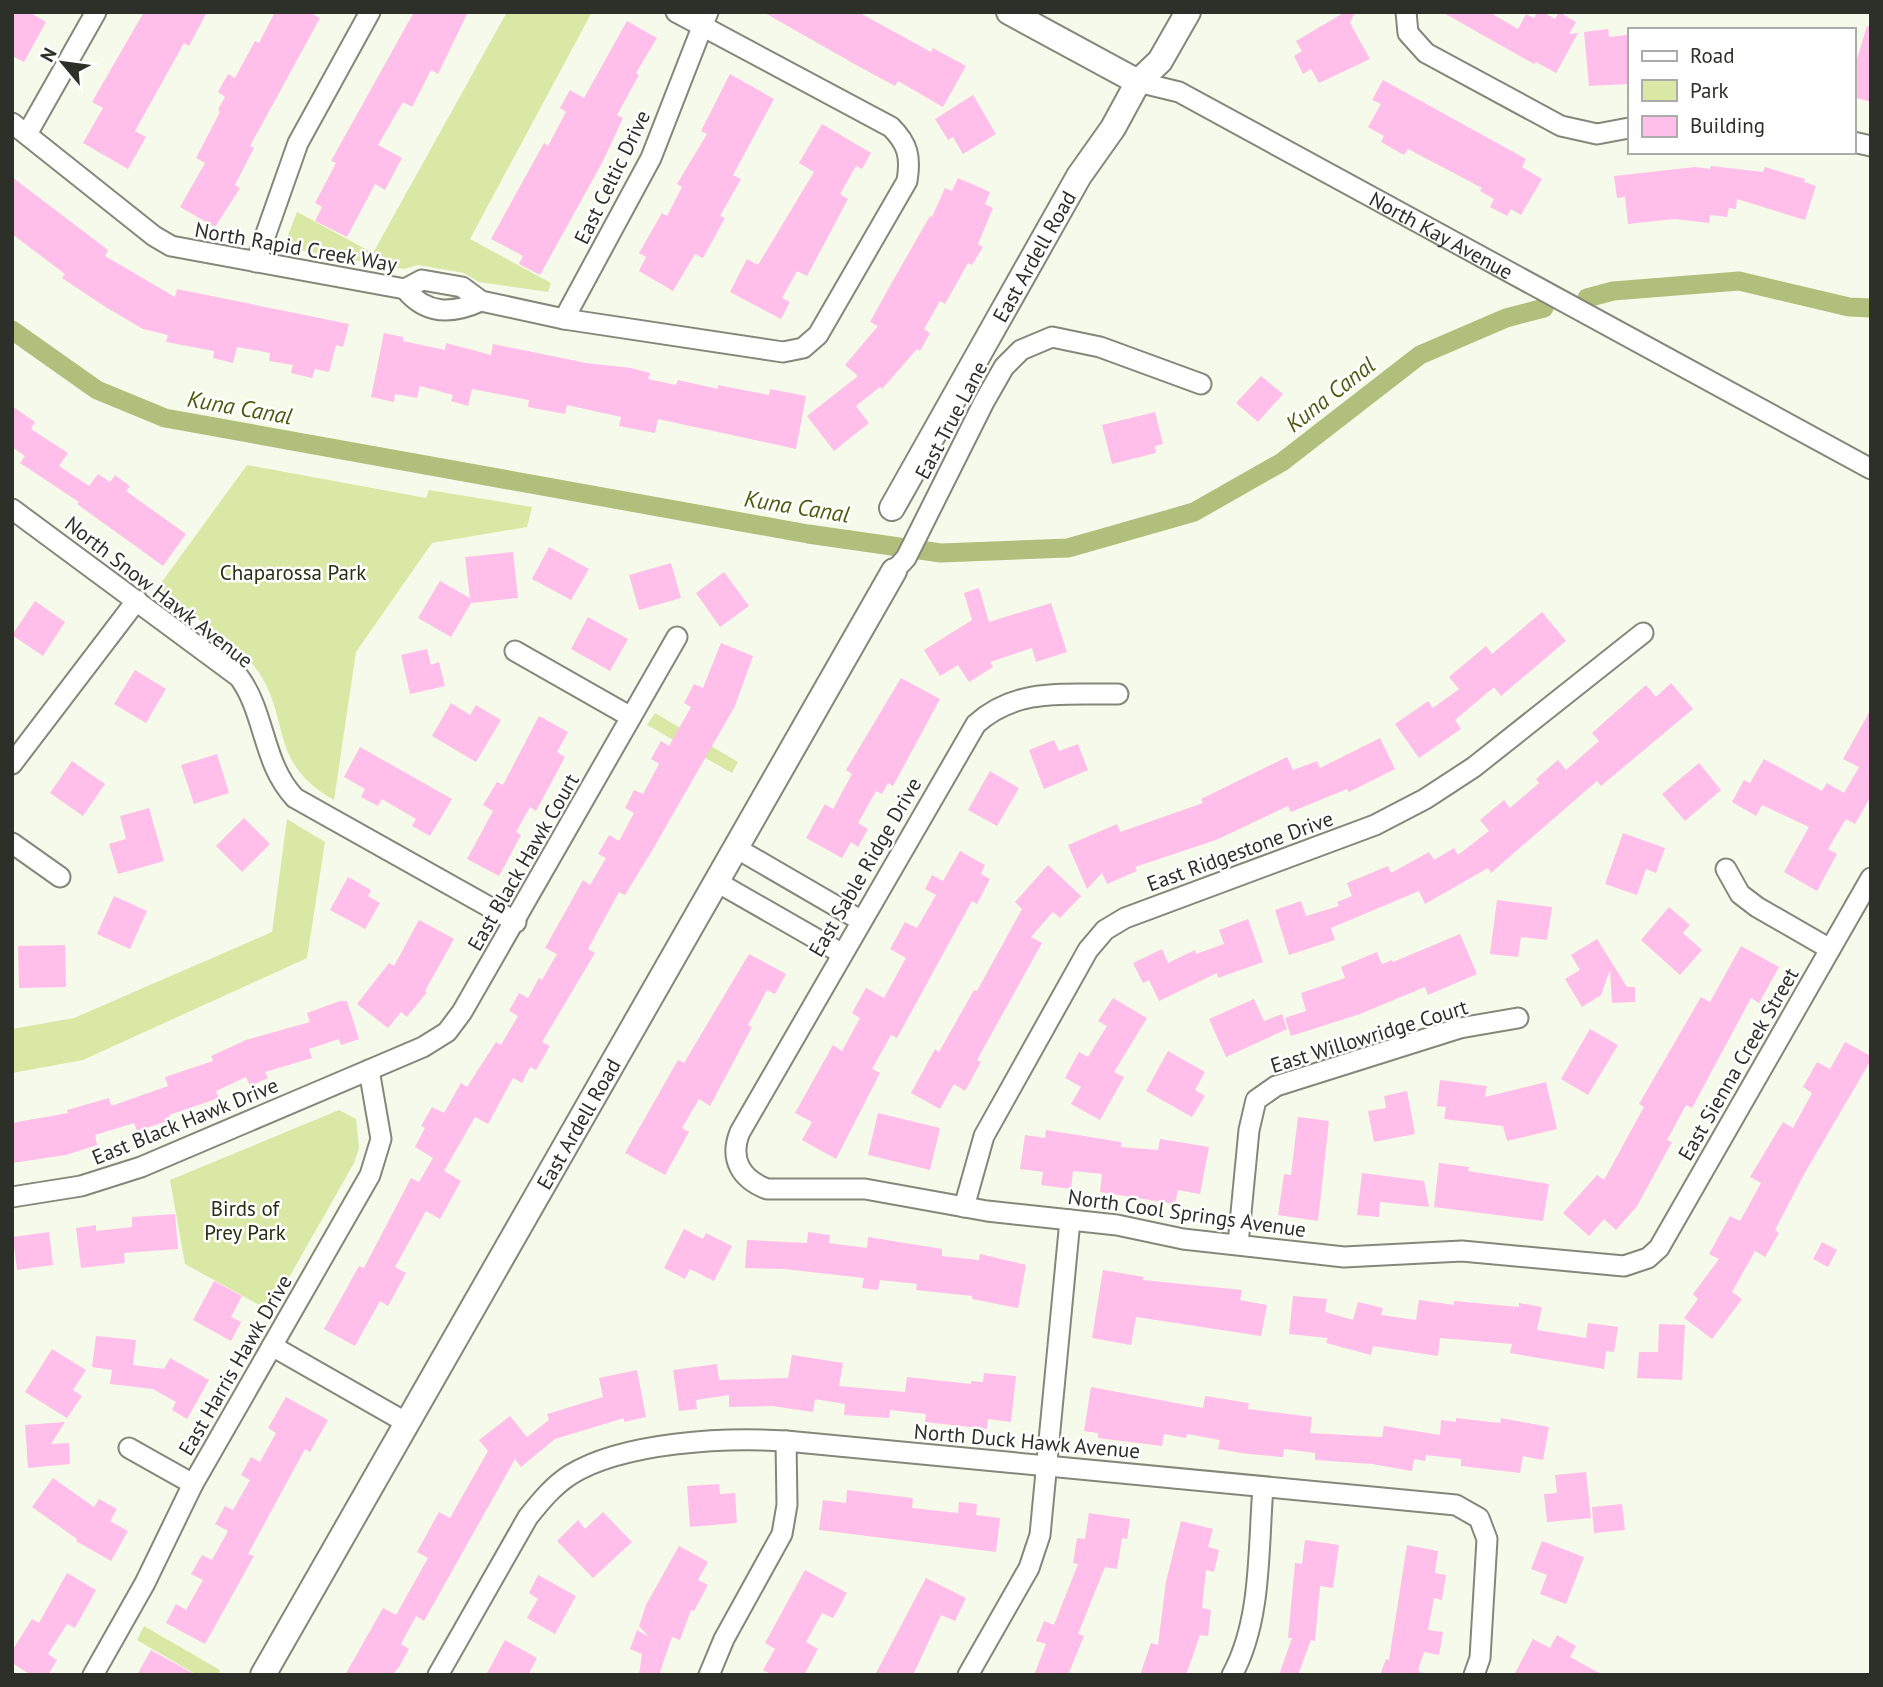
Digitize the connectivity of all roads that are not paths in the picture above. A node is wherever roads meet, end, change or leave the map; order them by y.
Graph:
1 (96, 12) edge
2 (370, 12) edge
3 (676, 12) edge
4 (1009, 12) edge
5 (1188, 12) edge
6 (1406, 12) edge
7 (705, 20) edge
8 (1138, 82) junction
9 (1628, 128) edge
10 (20, 129) edge
11 (256, 262) junction
12 (564, 319) junction
13 (1201, 384) dead end
14 (1871, 469) edge
15 (892, 508) dead end
16 (12, 509) edge
17 (900, 565) joint
18 (137, 600) junction
19 (1643, 633) dead end
20 (677, 637) dead end
21 (514, 651) dead end
22 (1118, 694) dead end
23 (631, 717) junction
24 (12, 764) edge
25 (12, 843) edge
26 (736, 848) junction
27 (1726, 869) dead end
28 (60, 877) dead end
29 (1871, 878) edge
30 (716, 882) junction
31 (860, 920) junction
32 (516, 922) junction
33 (1830, 949) junction
34 (841, 953) junction
35 (1518, 1018) dead end
36 (369, 1070) junction
37 (740, 1168) joint
38 (12, 1197) edge
39 (964, 1207) junction
40 (1070, 1220) junction
41 (1238, 1244) junction
42 (1637, 1264) joint
43 (272, 1346) junction
44 (407, 1423) junction
45 (786, 1441) junction
46 (130, 1448) dead end
47 (1046, 1466) junction
48 (193, 1484) junction
49 (1263, 1487) junction
50 (93, 1675) edge
51 (263, 1675) edge
52 (438, 1675) edge
53 (709, 1675) edge
54 (968, 1675) edge
55 (1232, 1675) edge
56 (1474, 1675) edge

1 - 10 street
2 - 11 street
3 - 7 street
4 - 8 street, North Kay Avenue
5 - 8 street, East Ardell Road
6 - 9 street
7 - 12 street, East Celtic Drive
7 - 12 street, North Rapid Creek Way
8 - 14 street, North Kay Avenue
8 - 15 street, East Ardell Road
10 - 11 street, North Rapid Creek Way
11 - 12 street, North Rapid Creek Way
13 - 17 street, East True Lane
16 - 18 street, North Snow Hawk Avenue
17 - 26 street, East Ardell Road
18 - 24 street
18 - 32 street, North Snow Hawk Avenue
19 - 39 street, East Ridgestone Drive
20 - 23 street, East Black Hawk Court
21 - 23 street
22 - 31 street, East Sable Ridge Drive
23 - 32 street, East Black Hawk Court
25 - 28 street
26 - 30 street, East Ardell Road
26 - 31 street
27 - 33 street
29 - 33 street, East Sienna Creek Street
30 - 34 street
30 - 44 street, East Ardell Road
31 - 34 street, East Sable Ridge Drive
32 - 36 street, East Black Hawk Court
33 - 42 street, East Sienna Creek Street
34 - 37 street, East Sable Ridge Drive
35 - 41 street, East Willowridge Court
36 - 38 street, East Black Hawk Drive
36 - 43 street, East Harris Hawk Drive
37 - 39 street, North Cool Springs Avenue
39 - 40 street, North Cool Springs Avenue
40 - 41 street, North Cool Springs Avenue
40 - 47 street
41 - 42 street, North Cool Springs Avenue
43 - 44 street
43 - 48 street, East Harris Hawk Drive
44 - 51 street, East Ardell Road
45 - 47 street, North Duck Hawk Avenue
45 - 52 street, North Duck Hawk Avenue
45 - 53 street
46 - 48 street
47 - 49 street, North Duck Hawk Avenue
47 - 54 street
48 - 50 street, East Harris Hawk Drive
49 - 55 street
49 - 56 street, North Duck Hawk Avenue

